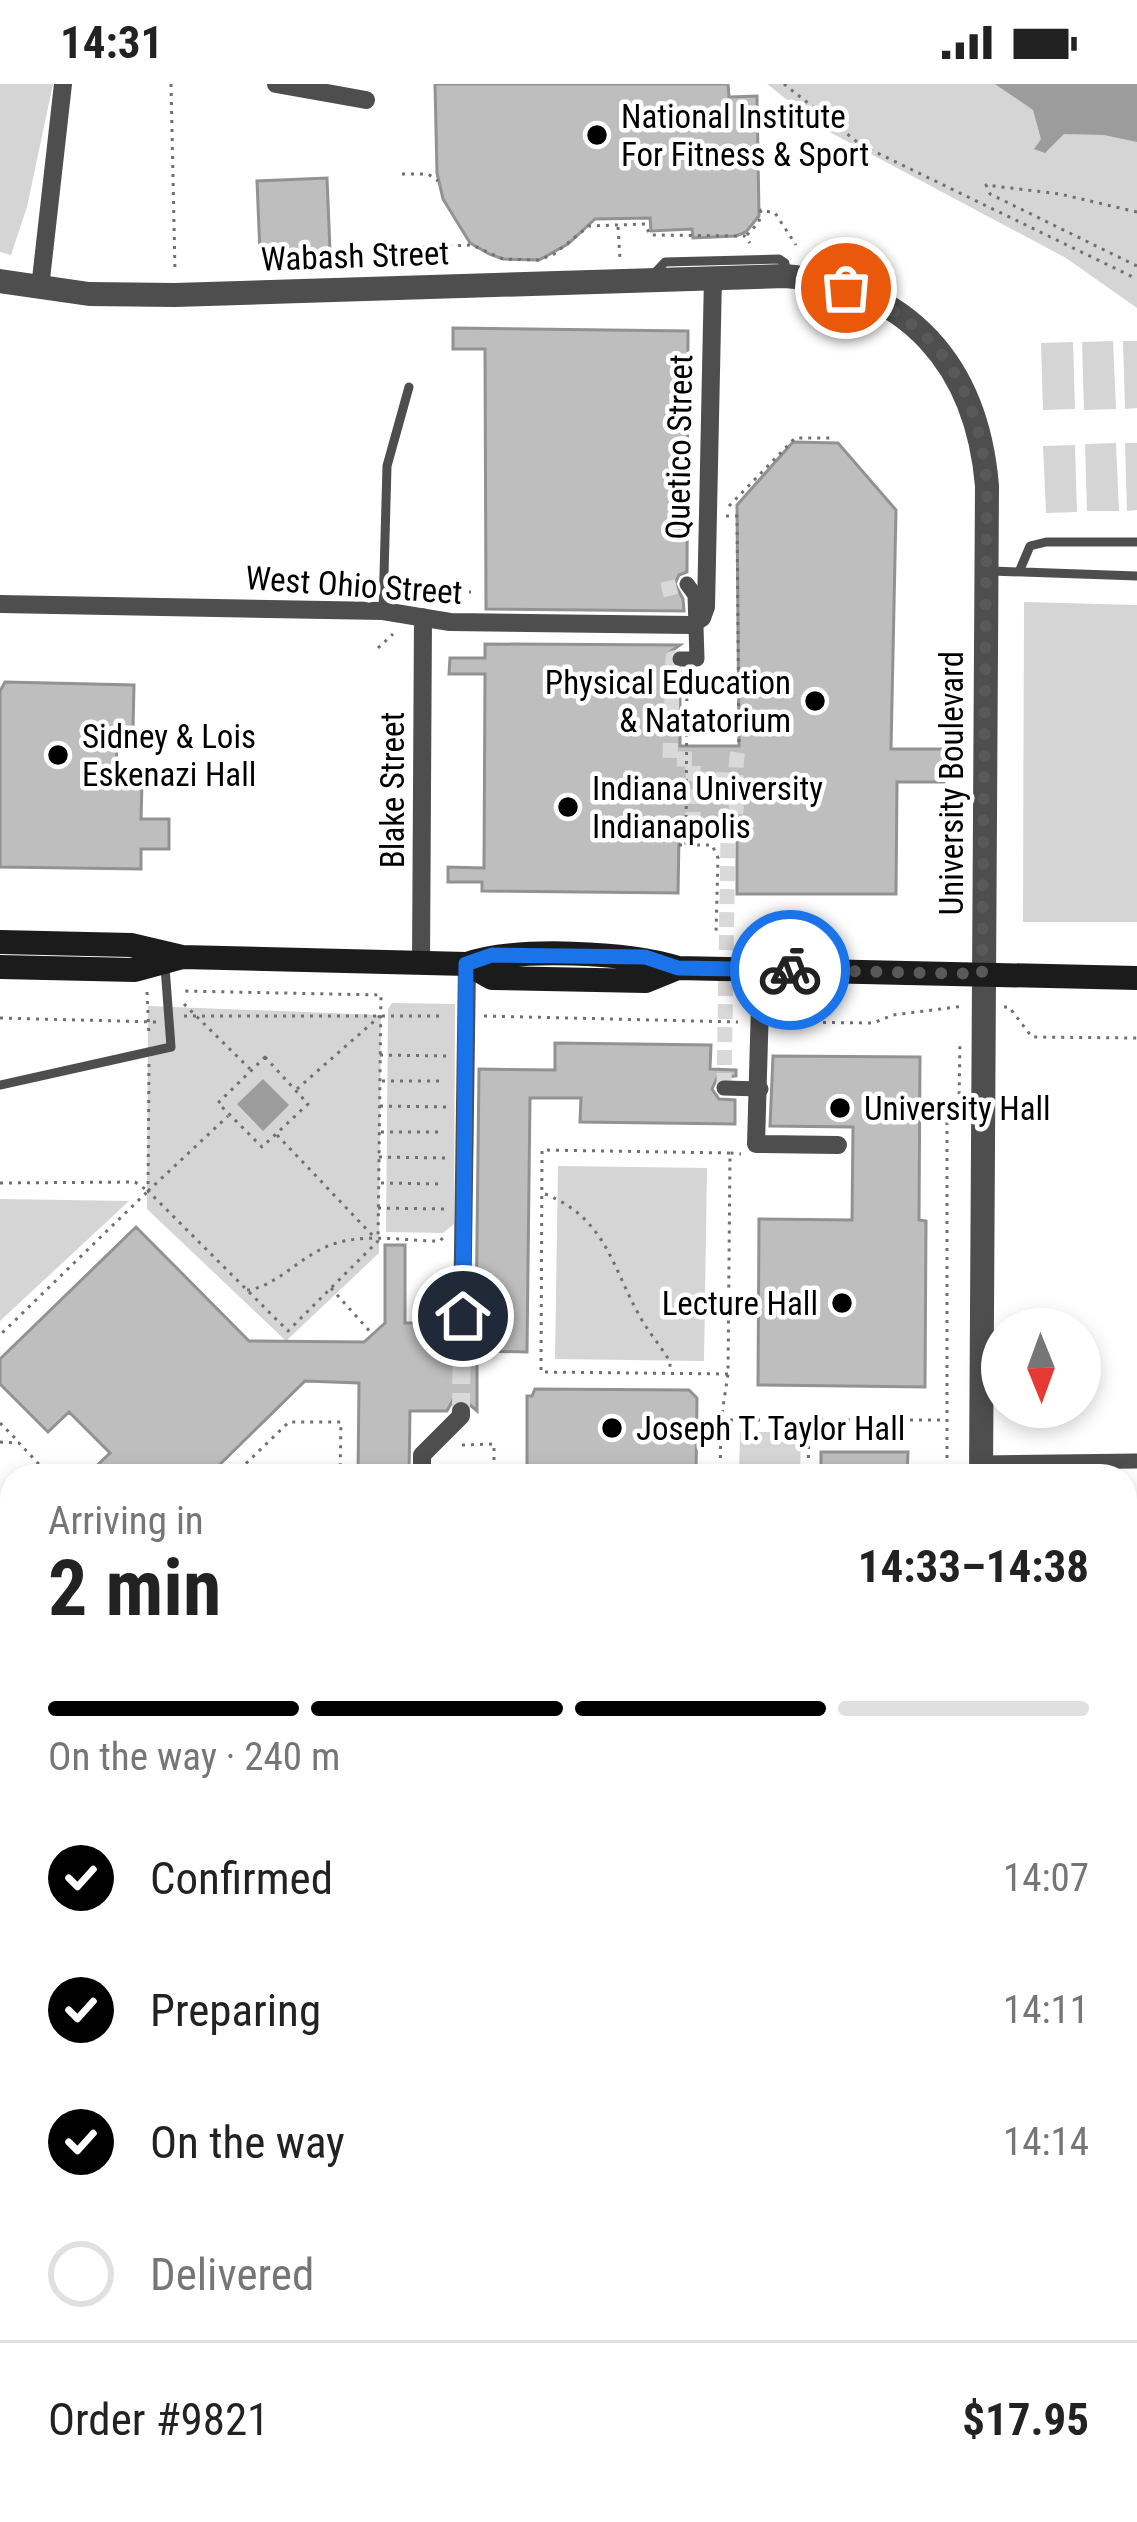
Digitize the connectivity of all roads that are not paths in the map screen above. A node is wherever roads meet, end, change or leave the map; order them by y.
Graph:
1 (64, 84) edge
2 (276, 84) edge
3 (366, 100) dead end
4 (785, 276) junction
5 (713, 277) junction
6 (649, 279) junction
7 (0, 281) edge
8 (40, 288) junction
9 (409, 388) dead end
10 (1137, 542) edge
11 (985, 571) junction
12 (1019, 572) junction
13 (1137, 576) edge
14 (687, 584) dead end
15 (0, 604) edge
16 (383, 611) junction
17 (423, 617) junction
18 (702, 618) joint
19 (684, 661) tunnel mouth
20 (0, 943) edge
21 (173, 960) junction
22 (421, 963) junction
23 (466, 964) junction
24 (0, 968) edge
25 (761, 970) junction
26 (982, 974) junction
27 (1137, 978) edge
28 (0, 1085) edge
29 (724, 1088) dead end
30 (761, 1089) dead end
31 (838, 1145) dead end
32 (463, 1323) tunnel mouth
33 (461, 1411) tunnel mouth
34 (1137, 1461) edge
35 (424, 1464) edge
36 (981, 1464) edge
37 (1085, 1464) edge

1 - 8 street
2 - 3 street
4 - 5 street, University Boulevard
4 - 6 lane
4 - 11 street, University Boulevard
5 - 6 street, Wabash Street
5 - 18 street, Quetico Street
6 - 8 street, Wabash Street
7 - 8 street, Wabash Street
9 - 16 lane
10 - 12 lane
11 - 12 lane
11 - 26 street, University Boulevard
12 - 13 lane
14 - 19 street
15 - 16 street, West Ohio Street
16 - 17 street, West Ohio Street
17 - 18 street, West Ohio Street
17 - 22 street, Blake Street
20 - 21 main road
21 - 22 main road
21 - 24 main road
21 - 28 lane
22 - 23 main road
23 - 25 main road
23 - 32 street
25 - 26 main road
25 - 31 street
26 - 27 main road
26 - 36 street, University Boulevard
29 - 30 street
33 - 35 street
34 - 37 street

